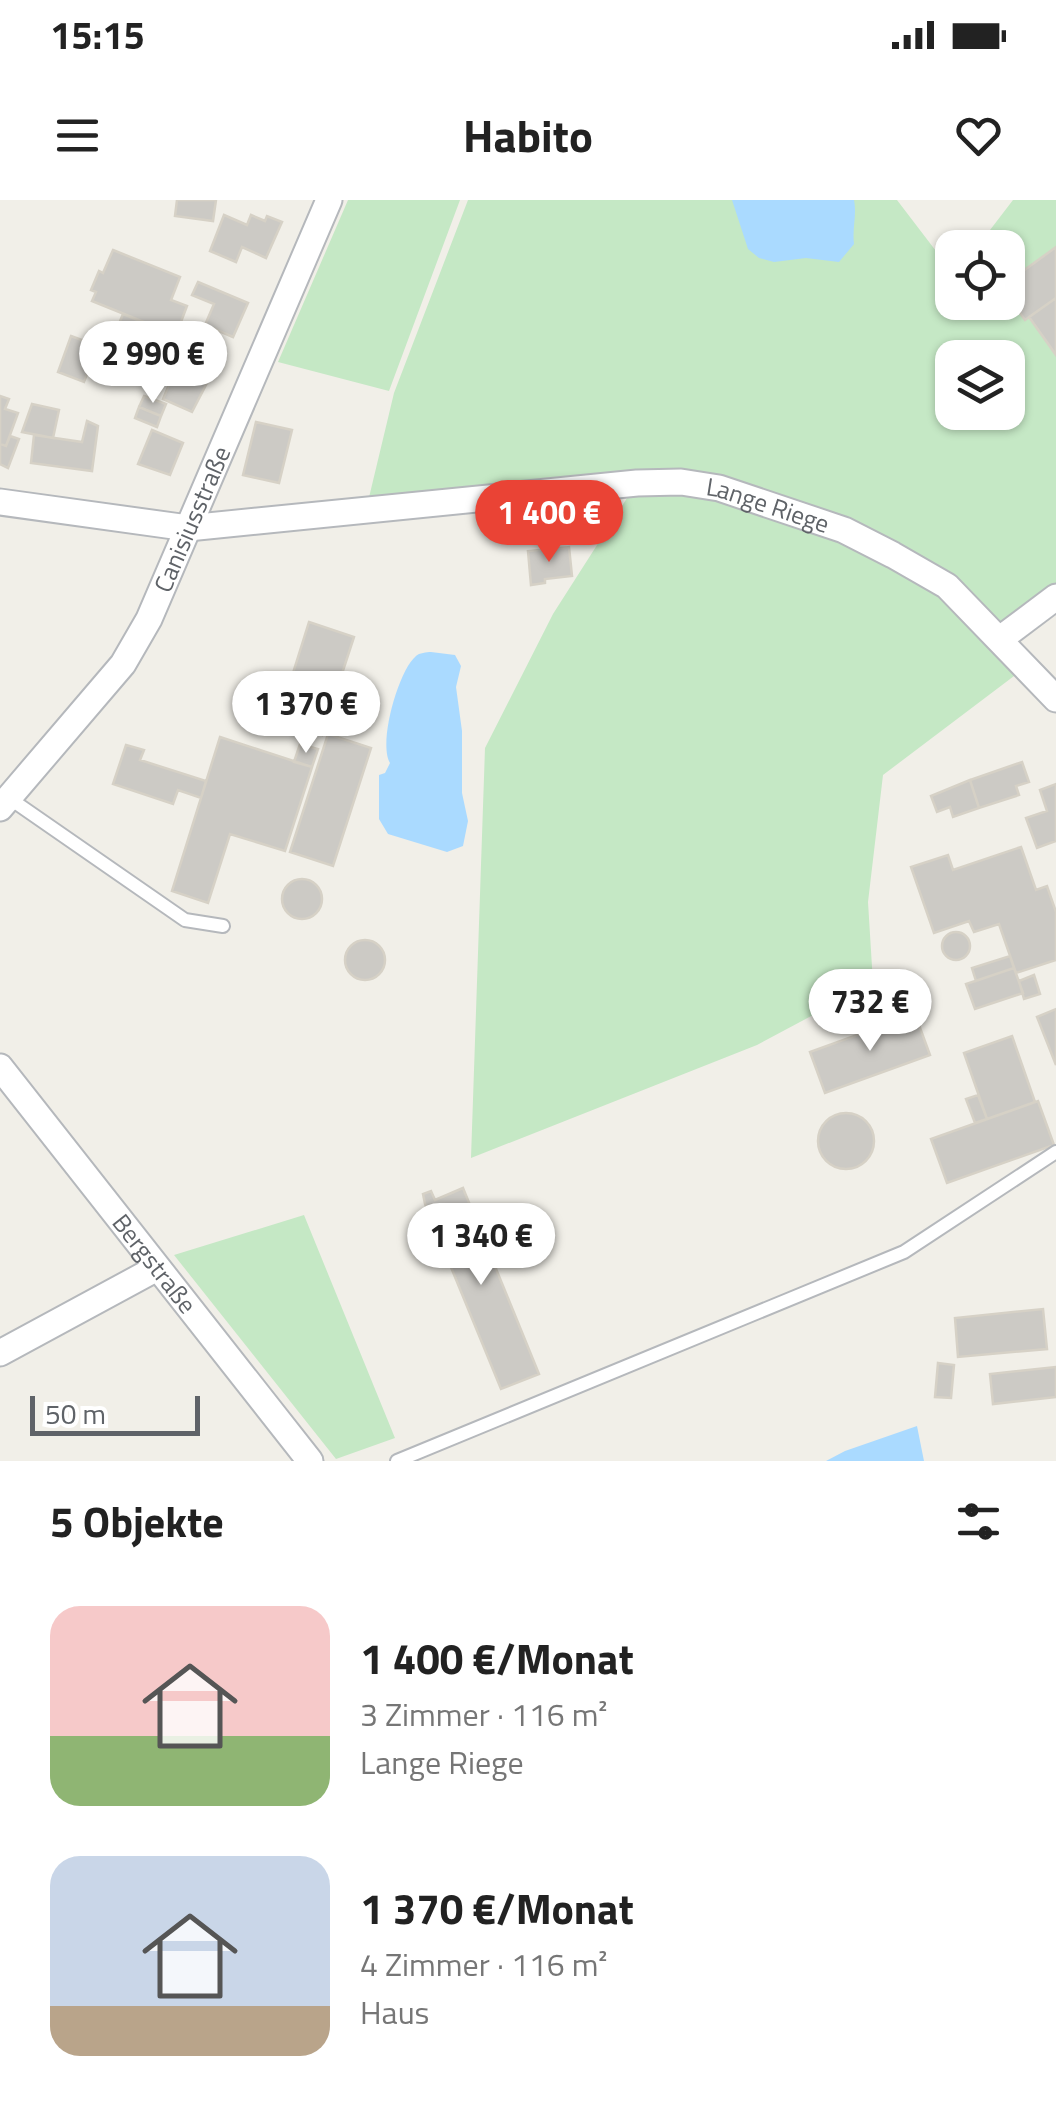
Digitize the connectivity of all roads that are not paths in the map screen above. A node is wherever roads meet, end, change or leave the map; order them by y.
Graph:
1 (329, 200) edge
2 (0, 502) edge
3 (188, 528) junction
4 (1056, 598) edge
5 (1000, 639) junction
6 (1056, 698) edge
7 (4, 803) edge
8 (223, 926) dead end
9 (0, 1067) edge
10 (1056, 1152) edge
11 (157, 1268) junction
12 (0, 1353) edge
13 (310, 1461) edge
14 (397, 1461) edge

1 - 3 street, Canisiusstraße
2 - 3 street, Lange Riege
3 - 5 street, Lange Riege
3 - 7 street, Canisiusstraße
4 - 5 street
5 - 6 street, Lange Riege
7 - 8 lane
9 - 11 street, Bergstraße
10 - 14 lane
11 - 12 street
11 - 13 street, Bergstraße

